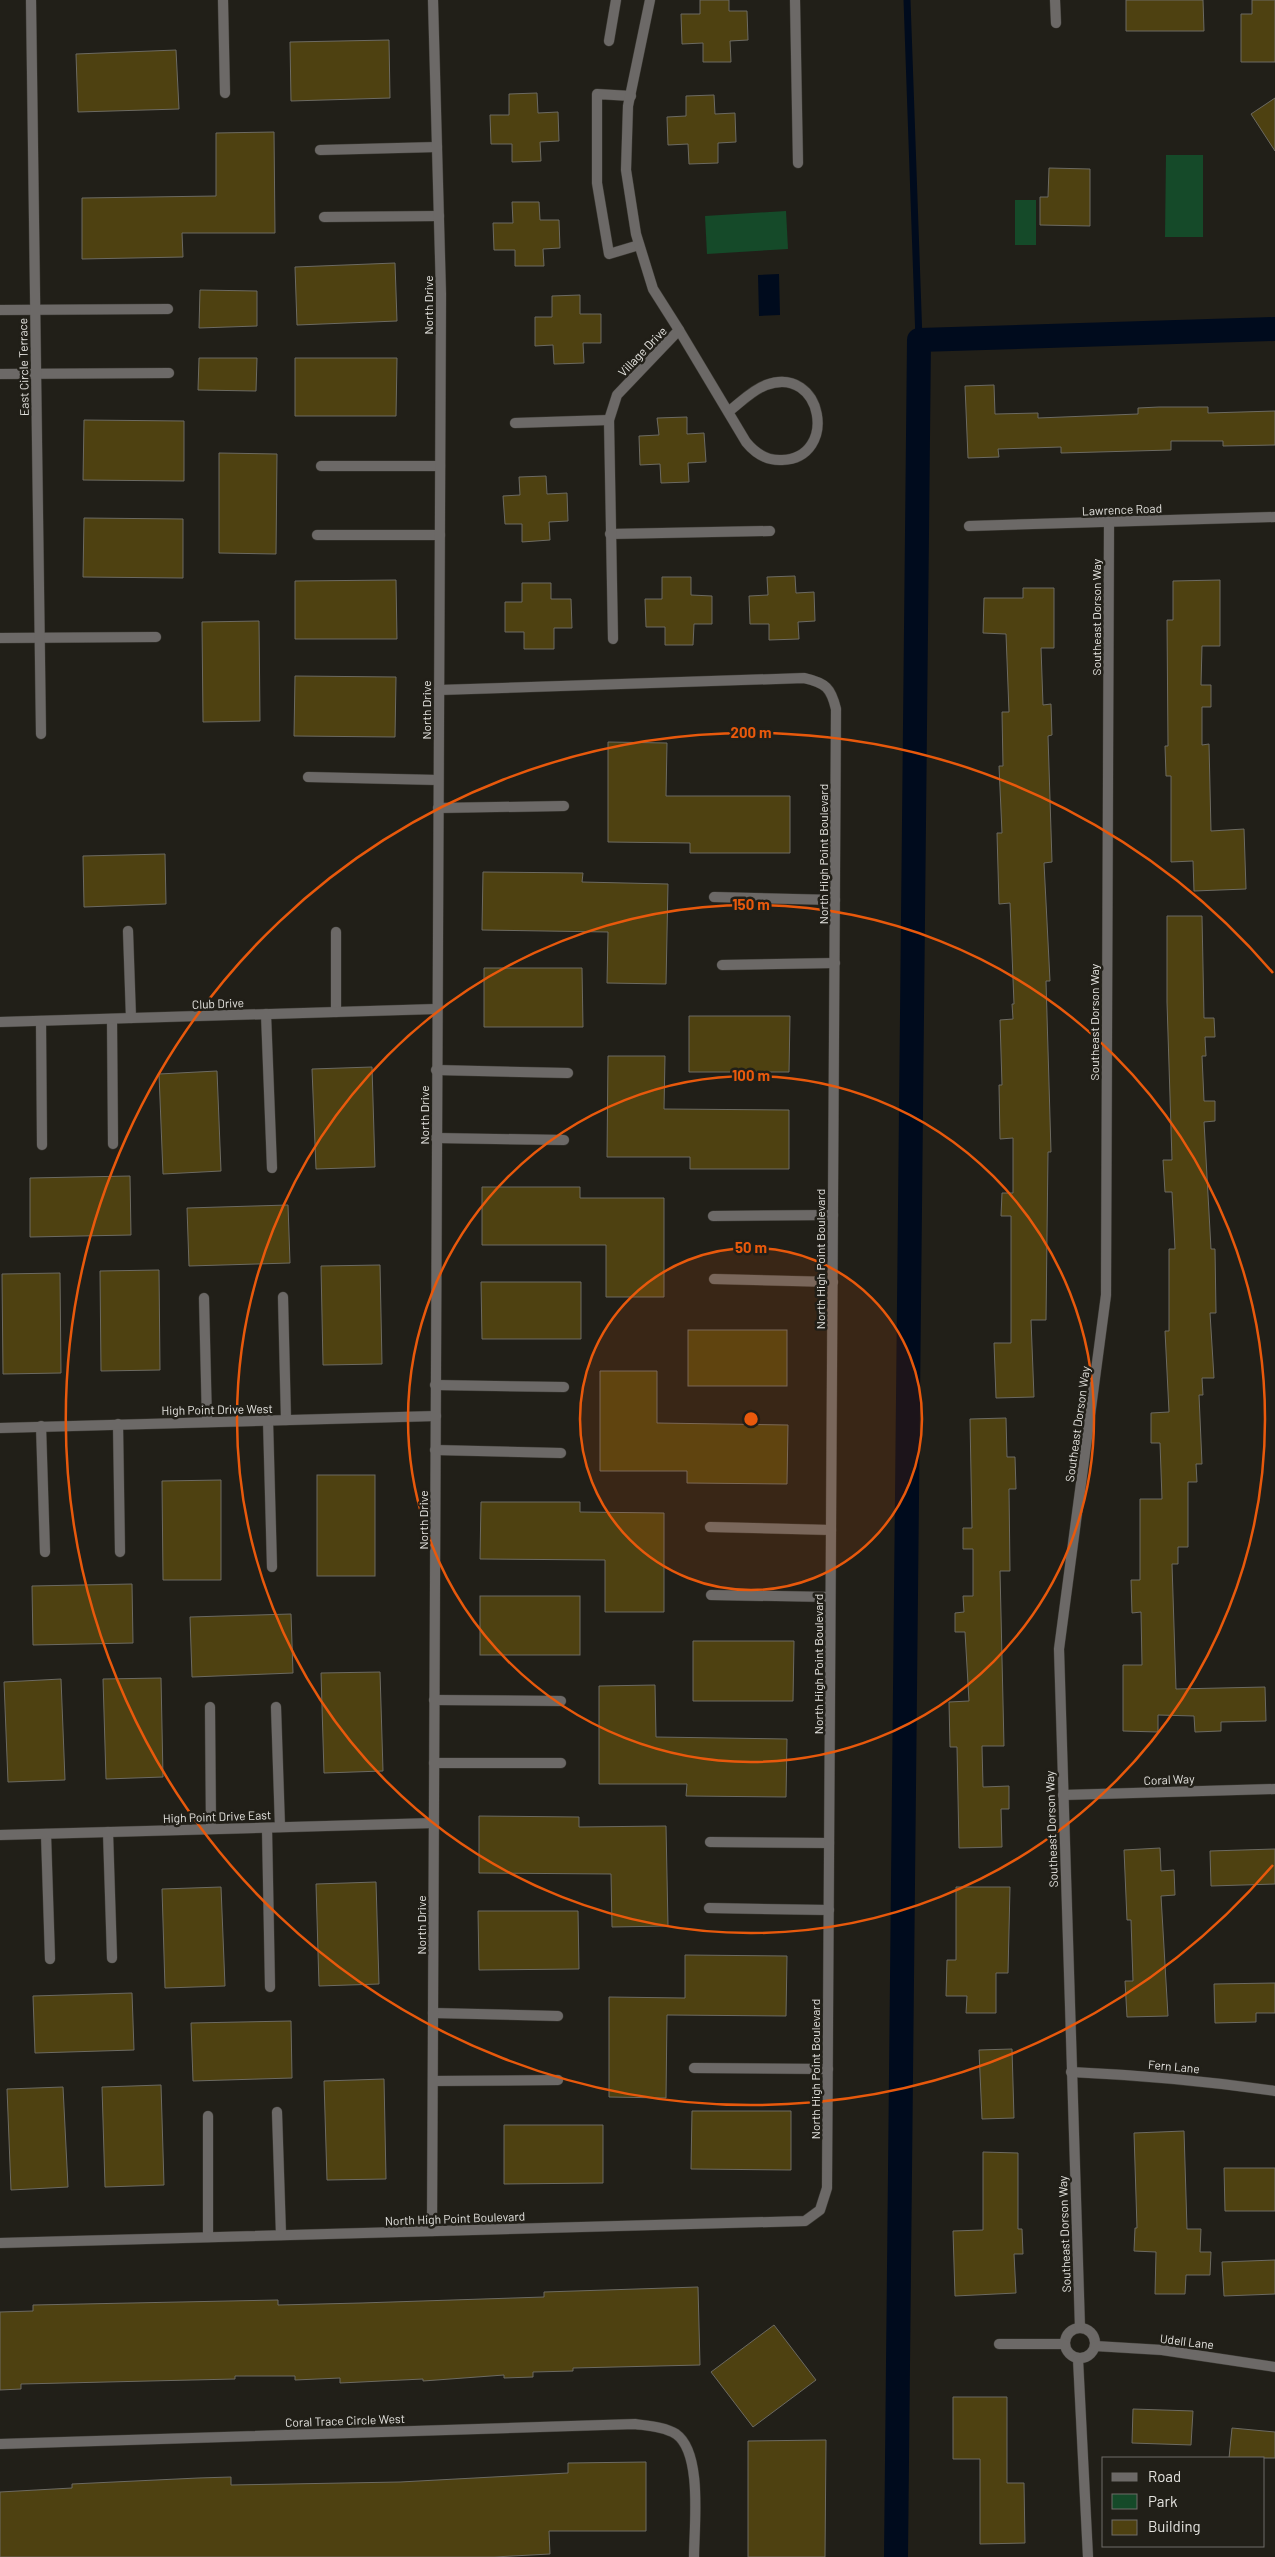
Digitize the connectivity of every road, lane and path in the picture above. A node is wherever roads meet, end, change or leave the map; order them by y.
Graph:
1 (31, 0) edge
2 (223, 0) edge
3 (433, 0) edge
4 (616, 0) edge
5 (650, 0) edge
6 (795, 0) edge
7 (1055, 0) edge
8 (1056, 23) dead end
9 (610, 42) dead end
10 (226, 93) dead end
11 (631, 96) junction
12 (436, 147) junction
13 (320, 150) dead end
14 (798, 163) dead end
15 (438, 216) junction
16 (324, 217) dead end
17 (639, 245) junction
18 (168, 309) dead end
19 (0, 310) edge
20 (35, 310) junction
21 (680, 330) junction
22 (36, 373) junction
23 (169, 373) dead end
24 (0, 374) edge
25 (728, 412) junction
26 (609, 420) junction
27 (516, 423) dead end
28 (320, 466) dead end
29 (440, 466) junction
30 (1275, 517) edge
31 (1109, 522) junction
32 (969, 526) dead end
33 (770, 531) dead end
34 (440, 534) junction
35 (610, 534) junction
36 (317, 535) dead end
37 (156, 637) dead end
38 (0, 638) edge
39 (39, 639) junction
40 (614, 639) dead end
41 (439, 690) junction
42 (41, 734) dead end
43 (308, 777) dead end
44 (438, 780) junction
45 (564, 806) dead end
46 (438, 808) junction
47 (714, 897) dead end
48 (835, 900) junction
49 (128, 931) dead end
50 (336, 932) dead end
51 (834, 963) junction
52 (722, 965) dead end
53 (436, 1009) junction
54 (336, 1012) junction
55 (266, 1014) junction
56 (131, 1018) junction
57 (112, 1019) junction
58 (41, 1021) junction
59 (0, 1022) edge
60 (436, 1070) junction
61 (568, 1073) dead end
62 (436, 1138) junction
63 (564, 1140) dead end
64 (113, 1144) dead end
65 (42, 1145) dead end
66 (272, 1168) dead end
67 (833, 1215) junction
68 (713, 1216) dead end
69 (714, 1279) dead end
70 (832, 1282) junction
71 (283, 1297) dead end
72 (204, 1298) dead end
73 (435, 1385) junction
74 (564, 1387) dead end
75 (436, 1416) junction
76 (268, 1420) junction
77 (286, 1420) junction
78 (206, 1422) junction
79 (118, 1424) junction
80 (41, 1426) junction
81 (0, 1428) edge
82 (435, 1450) junction
83 (561, 1453) dead end
84 (710, 1527) dead end
85 (831, 1530) junction
86 (45, 1552) dead end
87 (120, 1552) dead end
88 (272, 1567) dead end
89 (712, 1595) dead end
90 (830, 1597) junction
91 (434, 1700) junction
92 (561, 1701) dead end
93 (276, 1706) dead end
94 (210, 1707) dead end
95 (434, 1763) junction
96 (560, 1764) dead end
97 (1275, 1789) edge
98 (1063, 1795) junction
99 (434, 1823) junction
100 (280, 1827) junction
101 (267, 1828) junction
102 (211, 1829) junction
103 (108, 1832) junction
104 (46, 1834) junction
105 (0, 1835) edge
106 (710, 1842) dead end
107 (829, 1843) junction
108 (709, 1908) dead end
109 (829, 1910) junction
110 (112, 1958) dead end
111 (50, 1960) dead end
112 (270, 1987) dead end
113 (433, 2013) junction
114 (558, 2016) dead end
115 (694, 2068) dead end
116 (828, 2069) junction
117 (1071, 2072) junction
118 (558, 2080) dead end
119 (433, 2081) junction
120 (1275, 2092) edge
121 (277, 2112) dead end
122 (208, 2116) dead end
123 (432, 2231) junction
124 (281, 2235) junction
125 (208, 2237) junction
126 (0, 2243) edge
127 (1080, 2328) junction
128 (999, 2344) dead end
129 (1065, 2344) junction
130 (1095, 2346) junction
131 (1078, 2359) junction
132 (1275, 2367) edge
133 (0, 2444) edge
134 (694, 2557) edge
135 (1088, 2557) edge

1 - 20 street, East Circle Terrace
2 - 10 street
3 - 12 street, North Drive
4 - 9 street
5 - 11 street, Village Drive
6 - 14 street
7 - 8 street
11 - 17 street, Village Drive
11 - 17 street
12 - 13 street
12 - 15 street, North Drive
15 - 16 street
15 - 29 street, North Drive
17 - 21 street, Village Drive
18 - 20 street
19 - 20 street
20 - 22 street, East Circle Terrace
21 - 25 street
21 - 26 street, Village Drive
22 - 23 street
22 - 24 street
22 - 39 street, East Circle Terrace
25 - 25 street
26 - 27 street
26 - 35 street, Village Drive
28 - 29 street
29 - 34 street, North Drive
30 - 31 street, Lawrence Road
31 - 32 street, Lawrence Road
31 - 98 street, Southeast Dorson Way
33 - 35 street
34 - 36 street
34 - 41 street, North Drive
35 - 40 street, Village Drive
37 - 39 street
38 - 39 street
39 - 42 street, East Circle Terrace
41 - 44 street, North Drive
41 - 48 street, North High Point Boulevard
43 - 44 street
44 - 46 street, North Drive
45 - 46 street
46 - 53 street, North Drive
47 - 48 street
48 - 51 street, North High Point Boulevard
49 - 56 street
50 - 54 street
51 - 52 street
51 - 67 street, North High Point Boulevard
53 - 54 street, Club Drive
53 - 60 street, North Drive
54 - 55 street, Club Drive
55 - 56 street, Club Drive
55 - 66 street
56 - 57 street, Club Drive
57 - 58 street, Club Drive
57 - 64 street
58 - 59 street, Club Drive
58 - 65 street
60 - 61 street
60 - 62 street, North Drive
62 - 63 street
62 - 73 street, North Drive
67 - 68 street
67 - 70 street, North High Point Boulevard
69 - 70 street
70 - 85 street, North High Point Boulevard
71 - 77 street
72 - 78 street
73 - 74 street
73 - 75 street, North Drive
75 - 77 street, High Point Drive West
75 - 82 street, North Drive
76 - 77 street, High Point Drive West
76 - 78 street, High Point Drive West
76 - 88 street
78 - 79 street, High Point Drive West
79 - 80 street, High Point Drive West
79 - 87 street
80 - 81 street, High Point Drive West
80 - 86 street
82 - 83 street
82 - 91 street, North Drive
84 - 85 street
85 - 90 street, North High Point Boulevard
89 - 90 street
90 - 107 street, North High Point Boulevard
91 - 92 street
91 - 95 street, North Drive
93 - 100 street
94 - 102 street
95 - 96 street
95 - 99 street, North Drive
97 - 98 street, Coral Way
98 - 117 street, Southeast Dorson Way
99 - 100 street, High Point Drive East
99 - 113 street, North Drive
100 - 101 street, High Point Drive East
101 - 102 street, High Point Drive East
101 - 112 street
102 - 103 street, High Point Drive East
103 - 104 street, High Point Drive East
103 - 110 street
104 - 105 street, High Point Drive East
104 - 111 street
106 - 107 street
107 - 109 street, North High Point Boulevard
108 - 109 street
109 - 116 street, North High Point Boulevard
113 - 114 street
113 - 119 street, North Drive
115 - 116 street
116 - 123 street, North High Point Boulevard
117 - 120 street, Fern Lane
117 - 127 street, Southeast Dorson Way
118 - 119 street
119 - 123 street, North Drive
121 - 124 street
122 - 125 street
123 - 124 street, North High Point Boulevard
124 - 125 street, North High Point Boulevard
125 - 126 street, North High Point Boulevard
127 - 129 street
127 - 130 street
128 - 129 street
129 - 131 street
130 - 131 street
130 - 132 street, Udell Lane
131 - 135 street
133 - 134 street, Coral Trace Circle West

